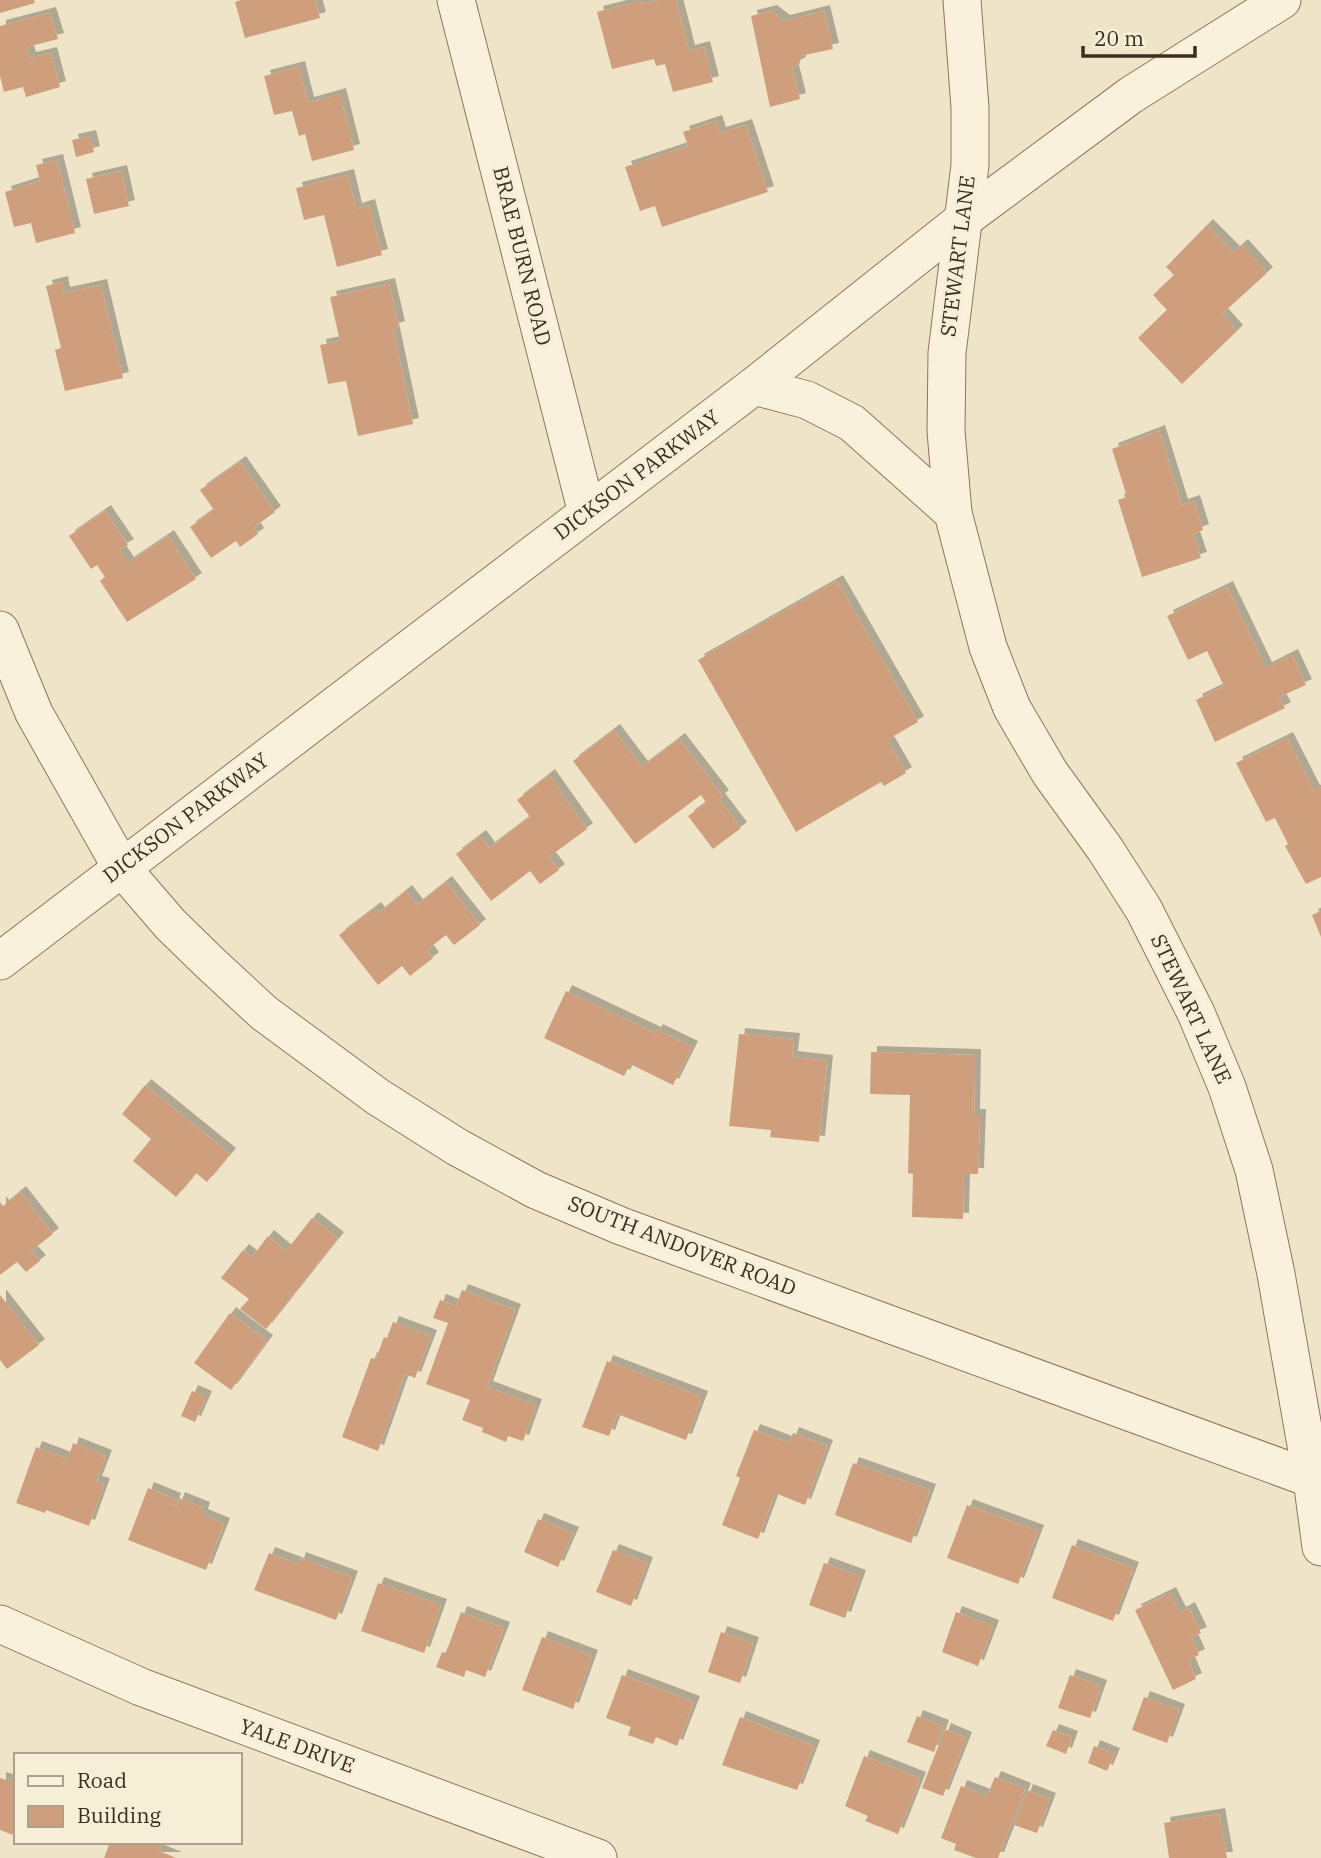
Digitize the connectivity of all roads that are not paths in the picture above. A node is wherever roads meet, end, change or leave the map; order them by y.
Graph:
1 (456, 0) edge
2 (962, 0) edge
3 (1282, 0) edge
4 (964, 219) junction
5 (754, 386) junction
6 (587, 513) junction
7 (953, 513) junction
8 (0, 629) edge
9 (121, 867) junction
10 (0, 961) edge
11 (1317, 1484) edge
12 (1321, 1547) edge
13 (0, 1624) edge
14 (598, 1858) edge

1 - 6 street, BRAE BURN ROAD
2 - 4 street, STEWART LANE
3 - 4 street, DICKSON PARKWAY
4 - 5 street, DICKSON PARKWAY
4 - 7 street, STEWART LANE
5 - 6 street, DICKSON PARKWAY
5 - 7 street
6 - 9 street, DICKSON PARKWAY
7 - 11 street, STEWART LANE
8 - 9 street, SOUTH ANDOVER ROAD
9 - 10 street, DICKSON PARKWAY
9 - 11 street, SOUTH ANDOVER ROAD
11 - 12 street, STEWART LANE
13 - 14 street, YALE DRIVE

